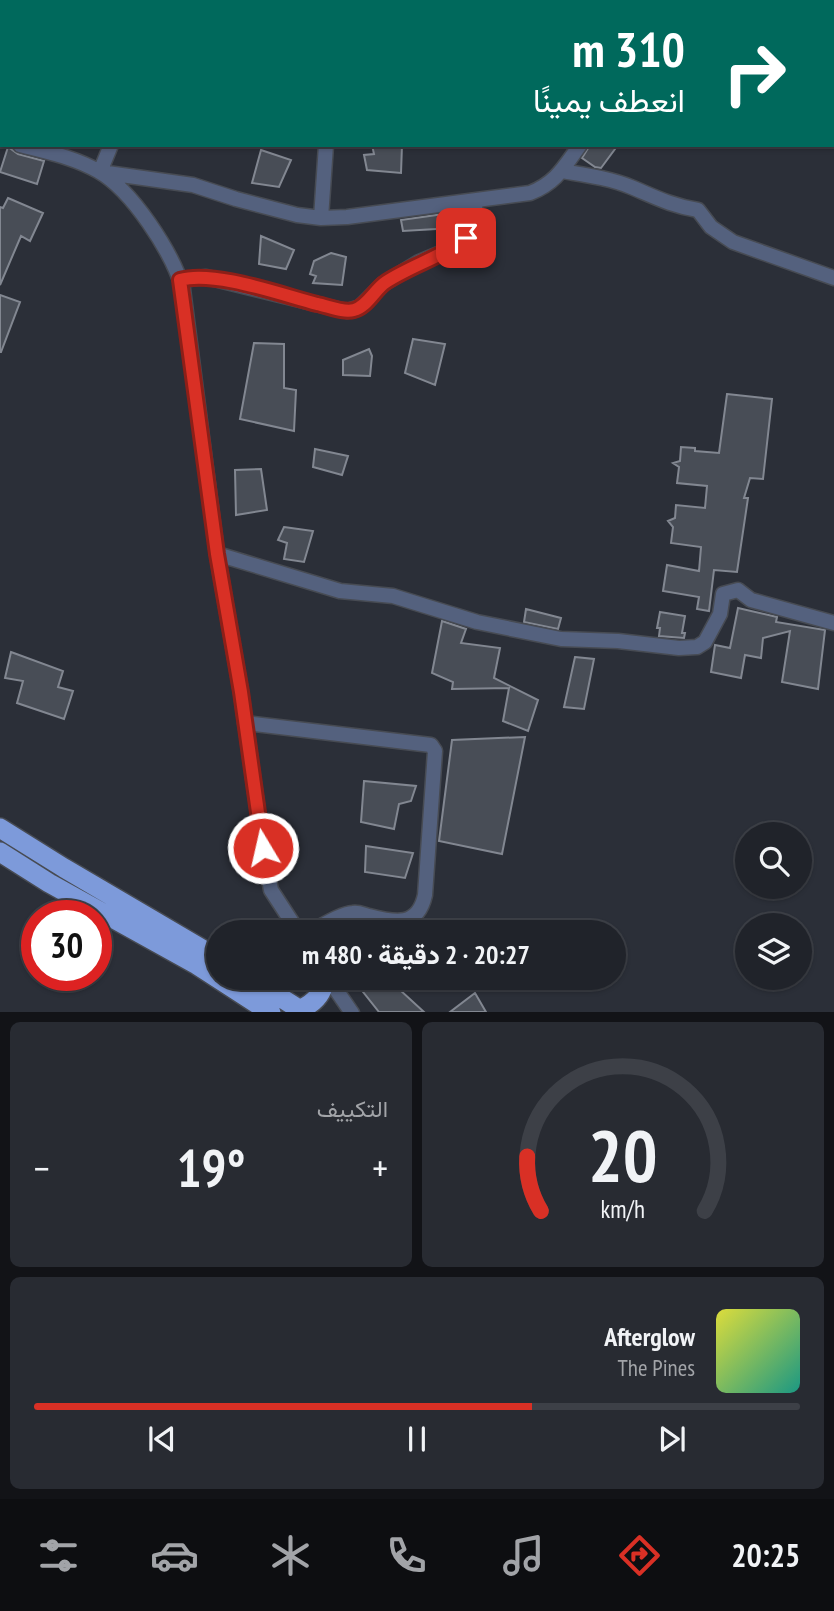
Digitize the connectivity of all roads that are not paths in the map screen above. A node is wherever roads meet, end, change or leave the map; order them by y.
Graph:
1 (27, 147) edge
2 (110, 147) edge
3 (326, 147) edge
4 (579, 147) edge
5 (562, 171) junction
6 (100, 172) junction
7 (477, 200) junction
8 (321, 218) junction
9 (832, 276) edge
10 (180, 280) junction
11 (217, 554) junction
12 (834, 623) edge
13 (245, 723) junction
14 (0, 828) edge
15 (0, 852) edge
16 (291, 920) edge
17 (335, 920) edge
18 (405, 920) edge
19 (405, 920) edge
20 (206, 951) edge
21 (269, 990) edge
22 (321, 990) edge
23 (335, 990) edge
24 (303, 1011) edge
25 (269, 1012) edge
26 (351, 1012) edge

1 - 6 street
2 - 6 street
3 - 8 street
4 - 5 street
5 - 7 street
5 - 9 street
6 - 8 street
6 - 10 street
7 - 8 street
7 - 10 street
10 - 11 street
11 - 12 street
11 - 13 street
13 - 16 street
13 - 18 street
14 - 20 highway
15 - 25 highway
17 - 19 street
21 - 24 highway
22 - 24 highway
23 - 26 street

